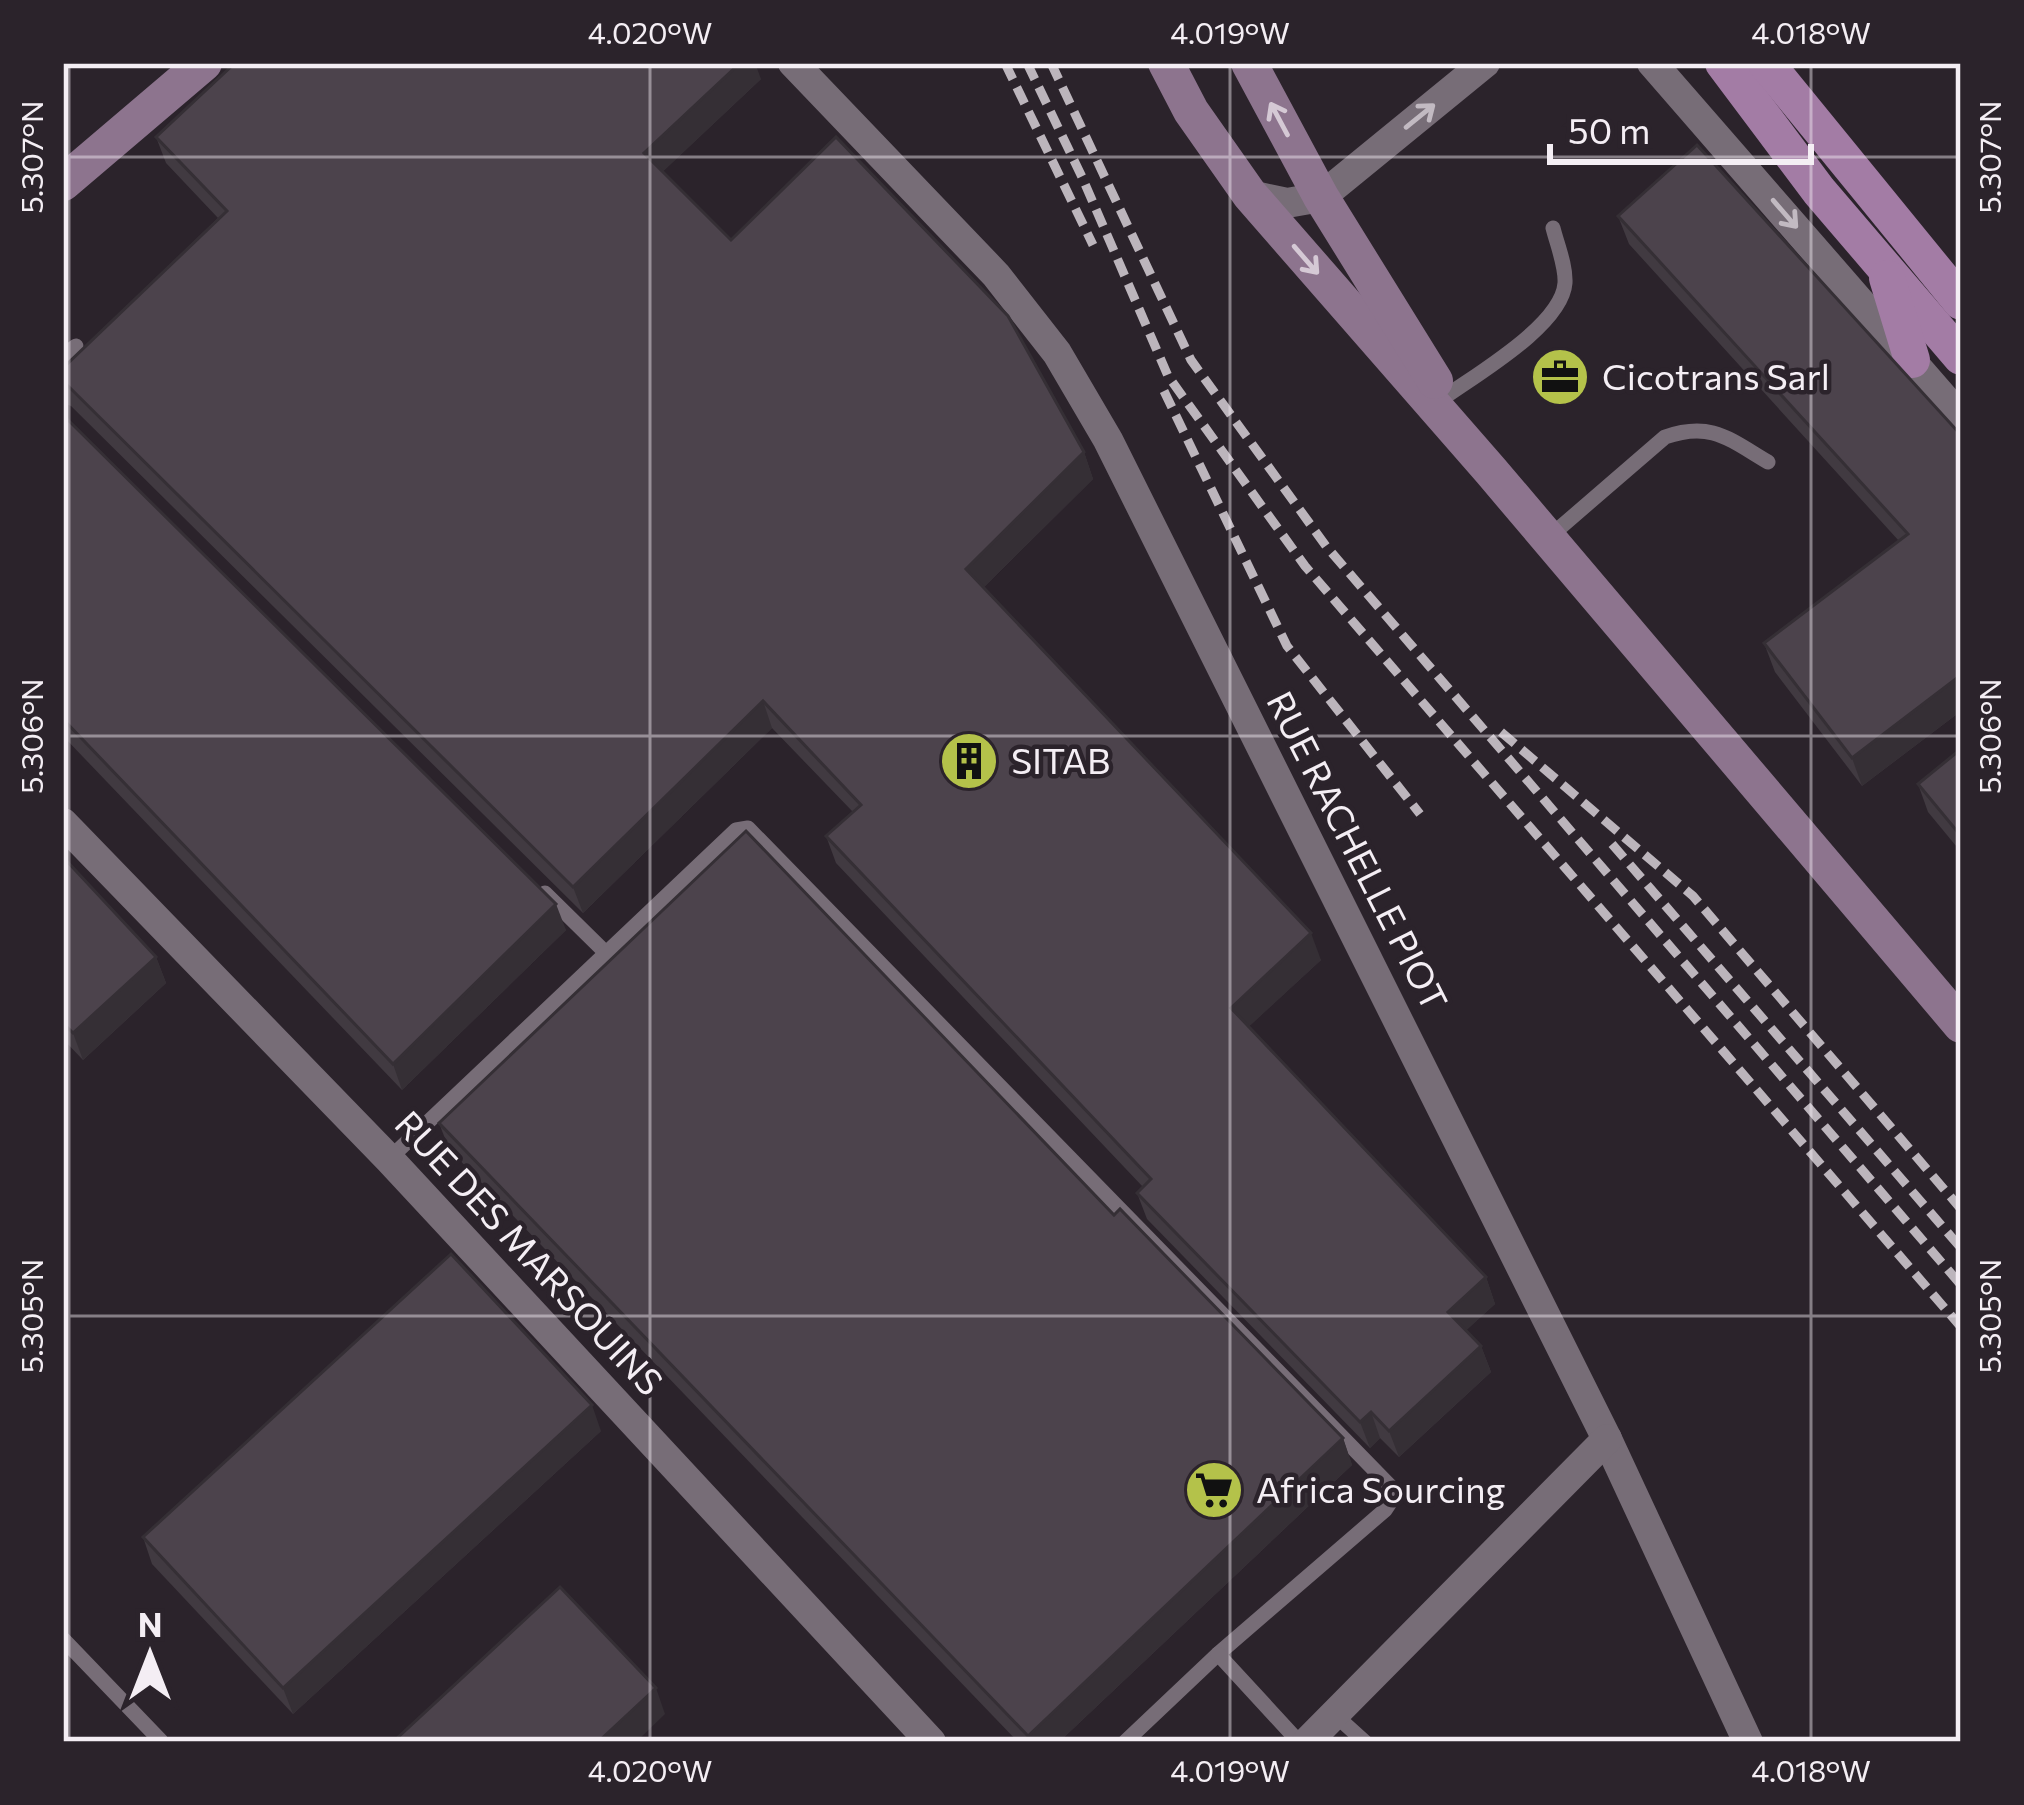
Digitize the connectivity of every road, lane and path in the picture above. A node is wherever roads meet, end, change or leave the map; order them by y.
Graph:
1 (794, 63) edge
2 (1166, 63) edge
3 (1249, 63) edge
4 (1485, 63) edge
5 (1652, 63) edge
6 (1723, 63) edge
7 (1766, 63) edge
8 (195, 66) edge
9 (63, 183) edge
10 (1250, 195) junction
11 (1321, 197) junction
12 (1553, 228) dead end
13 (1882, 263) junction
14 (1961, 302) edge
15 (1961, 357) edge
16 (1912, 360) junction
17 (1445, 397) junction
18 (1961, 418) edge
19 (1768, 462) dead end
20 (1491, 470) junction
21 (1548, 538) junction
22 (63, 823) edge
23 (539, 887) edge
24 (607, 954) junction
25 (1961, 1025) edge
26 (389, 1160) junction
27 (1607, 1439) junction
28 (63, 1639) edge
29 (1218, 1654) junction
30 (1334, 1714) junction
31 (160, 1741) edge
32 (931, 1742) edge
33 (1125, 1742) edge
34 (1303, 1742) edge
35 (1365, 1742) edge
36 (1748, 1742) edge

1 - 27 street, RUE RACHELLE PIOT
2 - 10 street
11 -> 3 street
11 -> 4 street
5 -> 16 street
6 - 13 main road
7 - 14 main road
8 - 9 street
10 - 11 street
10 -> 20 street
11 - 17 street
12 - 17 lane
13 - 15 main road
13 - 16 main road
16 - 18 street
17 - 20 street
19 - 21 lane
20 - 21 street
21 - 25 street
22 - 26 street, RUE DES MARSOUINS
23 - 24 lane
24 - 26 lane
24 - 29 lane
26 - 32 street, RUE DES MARSOUINS
27 - 30 street
27 - 36 street, RUE RACHELLE PIOT
28 - 31 lane
29 - 33 lane
29 - 34 lane
30 - 34 street
30 - 35 lane

